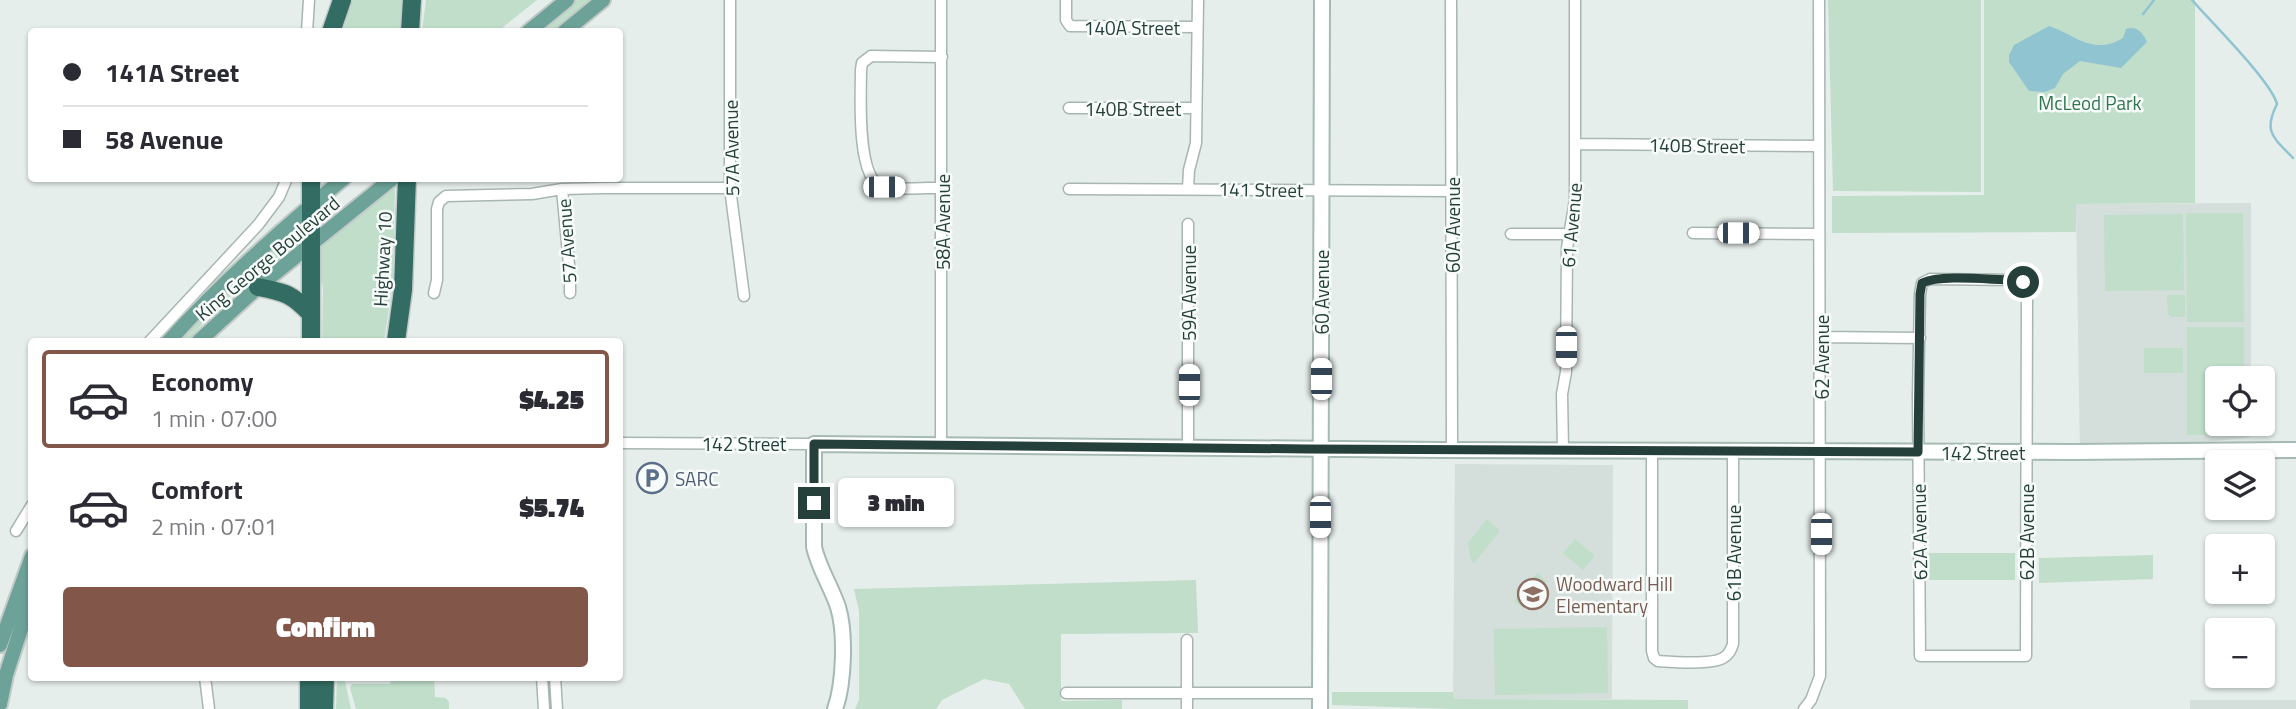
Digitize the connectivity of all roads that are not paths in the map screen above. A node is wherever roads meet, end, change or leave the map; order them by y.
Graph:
1 (309, 0) edge
2 (342, 0) edge
3 (412, 0) edge
4 (567, 0) edge
5 (603, 0) edge
6 (730, 0) edge
7 (941, 0) edge
8 (1066, 0) edge
9 (1198, 0) edge
10 (1322, 0) edge
11 (1451, 0) edge
12 (1575, 0) edge
13 (1819, 0) edge
14 (1197, 27) junction
15 (307, 28) edge
16 (332, 28) edge
17 (410, 28) edge
18 (533, 28) edge
19 (570, 28) edge
20 (942, 57) junction
21 (1069, 108) dead end
22 (1196, 108) junction
23 (1576, 144) junction
24 (1819, 146) junction
25 (285, 182) edge
26 (311, 182) edge
27 (339, 182) edge
28 (388, 182) edge
29 (407, 182) edge
30 (603, 183) edge
31 (730, 188) junction
32 (942, 188) junction
33 (1069, 188) dead end
34 (562, 189) junction
35 (1188, 189) junction
36 (1321, 190) junction
37 (1452, 191) junction
38 (311, 205) junction
39 (1188, 224) dead end
40 (1693, 233) dead end
41 (1511, 234) dead end
42 (1569, 234) junction
43 (1819, 234) junction
44 (311, 244) junction
45 (1922, 283) joint
46 (258, 287) junction
47 (434, 293) dead end
48 (570, 293) dead end
49 (744, 296) dead end
50 (311, 314) junction
51 (1821, 337) junction
52 (153, 338) edge
53 (172, 338) edge
54 (202, 338) edge
55 (312, 338) edge
56 (397, 338) edge
57 (1920, 338) junction
58 (623, 443) edge
59 (814, 444) junction
60 (942, 444) junction
61 (1188, 446) junction
62 (1321, 449) junction
63 (1452, 450) junction
64 (1563, 450) junction
65 (1652, 450) junction
66 (1733, 450) junction
67 (1821, 450) junction
68 (2296, 450) edge
69 (1918, 452) junction
70 (2026, 452) junction
71 (28, 512) edge
72 (16, 531) dead end
73 (28, 567) edge
74 (28, 605) edge
75 (1187, 640) dead end
76 (0, 645) edge
77 (2026, 656) joint
78 (3, 674) edge
79 (206, 681) edge
80 (309, 681) edge
81 (325, 681) edge
82 (542, 681) edge
83 (555, 681) edge
84 (1066, 693) dead end
85 (1320, 693) junction
86 (1187, 694) junction
87 (0, 704) edge
88 (209, 709) edge
89 (309, 709) edge
90 (324, 709) edge
91 (544, 709) edge
92 (557, 709) edge
93 (835, 709) edge
94 (1187, 709) edge
95 (1320, 709) edge
96 (1804, 709) edge

1 - 15 street
2 - 16 highway
3 - 17 highway
4 - 18 main road
5 - 19 main road
6 - 31 street, 57A Avenue
7 - 20 street, 58A Avenue
8 - 14 street, 140A Street
9 - 14 street
10 - 36 street, 60 Avenue
11 - 37 street, 60A Avenue
12 - 23 street, 61 Avenue
13 - 24 street, 62 Avenue
14 - 22 street
20 - 32 street, 58A Avenue
20 - 32 street
21 - 22 street, 140B Street
22 - 35 street
23 - 24 street, 140B Street
23 - 42 street, 61 Avenue
24 - 43 street, 62 Avenue
25 - 52 street
26 - 38 highway
27 - 38 main road, King George Boulevard
28 - 44 main road, King George Boulevard
29 - 56 highway, Highway 10
30 - 31 street
30 - 34 street
31 - 49 street, 57A Avenue
32 - 60 street, 58A Avenue
33 - 35 street, 141 Street
34 - 47 street
34 - 48 street, 57 Avenue
35 - 36 street, 141 Street
36 - 37 street, 141 Street
36 - 62 street, 60 Avenue
37 - 63 street, 60A Avenue
38 - 44 highway
38 - 53 main road, King George Boulevard
39 - 61 street, 59A Avenue
40 - 43 street
41 - 42 street
42 - 64 street, 61 Avenue
43 - 51 street, 62 Avenue
44 - 46 main road, King George Boulevard
44 - 50 highway
45 - 57 street, 62A Avenue
45 - 70 street, 62B Avenue
46 - 50 highway
46 - 54 main road, King George Boulevard
50 - 55 highway
51 - 57 street
51 - 67 street, 62 Avenue
57 - 69 street, 62A Avenue
58 - 59 street, 142 Street
59 - 60 street, 142 Street
59 - 93 street
60 - 61 street, 142 Street
61 - 62 street, 142 Street
62 - 63 street, 142 Street
62 - 85 street, 60 Avenue
63 - 64 street, 142 Street
64 - 65 street, 142 Street
65 - 66 street, 142 Street
65 - 66 street, 61B Avenue
66 - 67 street, 142 Street
67 - 69 street, 142 Street
67 - 96 street, 62 Avenue
68 - 70 street, 142 Street
69 - 70 street, 142 Street
69 - 77 street, 62A Avenue
70 - 77 street, 62B Avenue
71 - 72 street
73 - 76 main road
74 - 78 main road
75 - 86 street
78 - 87 main road
79 - 88 street
80 - 89 highway
81 - 90 highway
82 - 91 street
83 - 92 street
84 - 86 street
85 - 86 street
85 - 95 street, 60 Avenue
86 - 94 street

